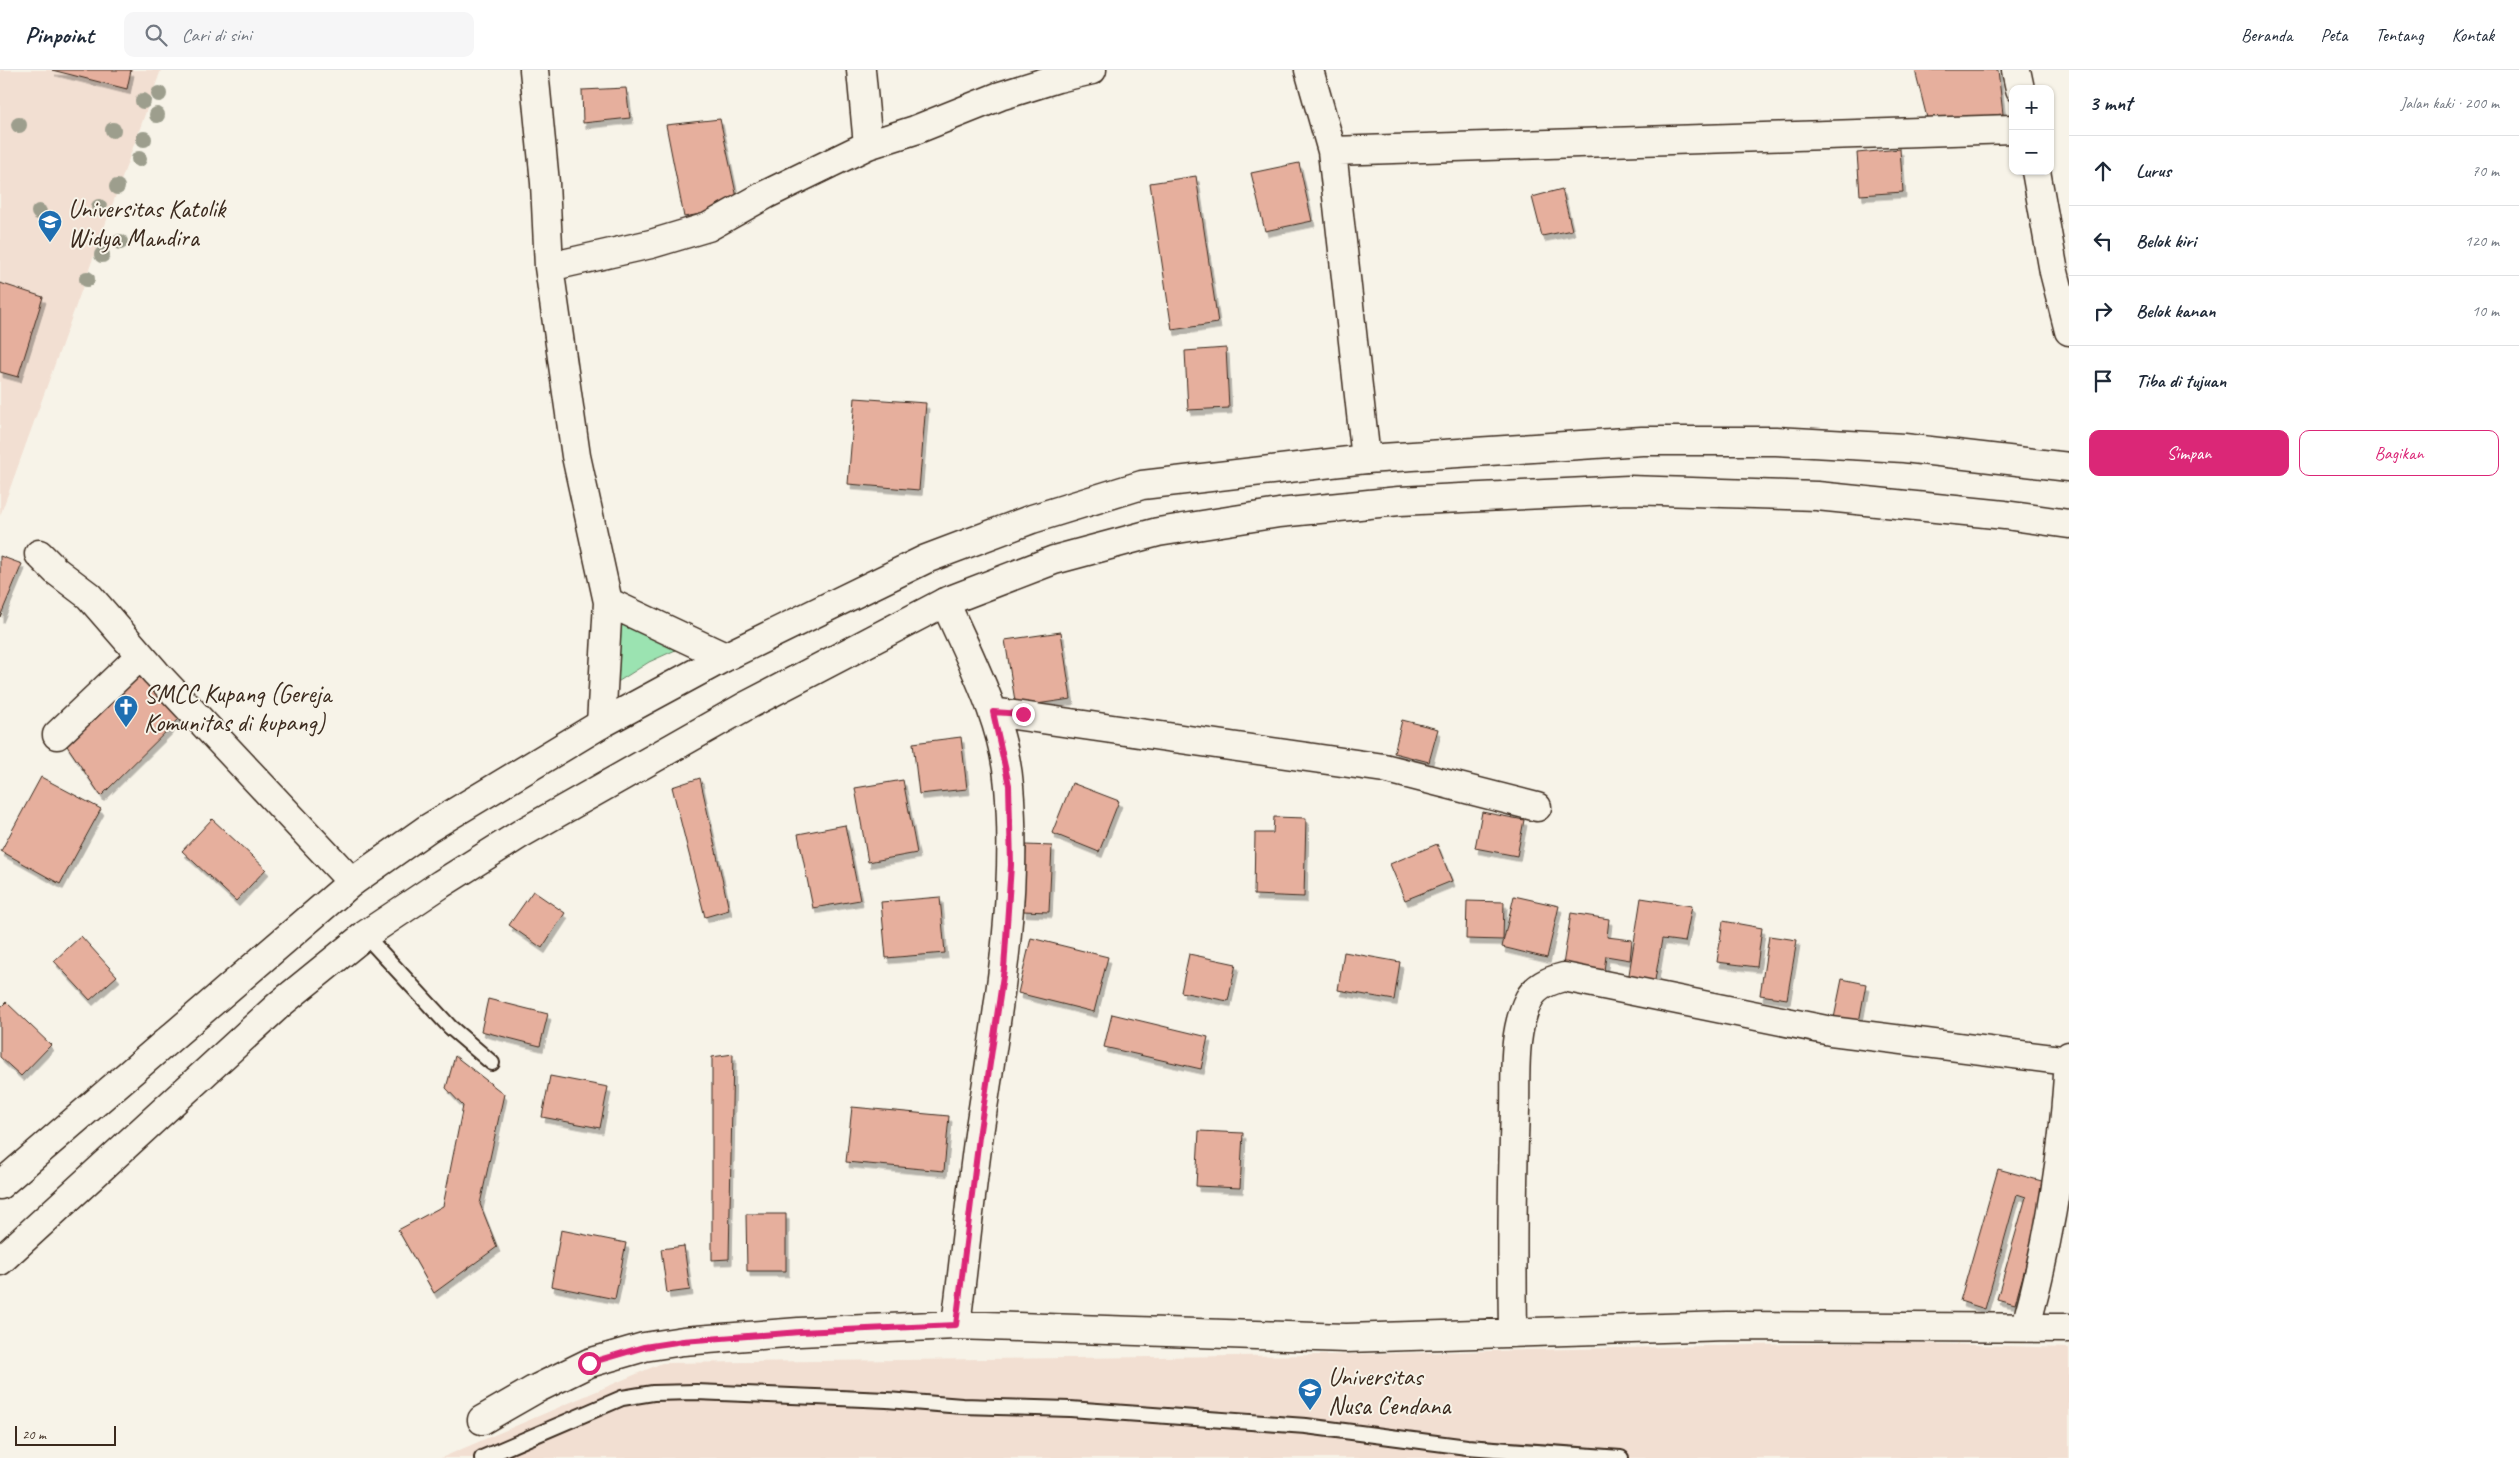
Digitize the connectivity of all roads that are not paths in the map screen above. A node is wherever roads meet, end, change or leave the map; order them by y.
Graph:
1 (534, 70) edge
2 (861, 70) edge
3 (1092, 70) edge
4 (1309, 70) edge
5 (2016, 70) edge
6 (2019, 85) edge
7 (2009, 129) edge
8 (868, 145) junction
9 (1332, 151) junction
10 (2037, 175) edge
11 (549, 267) junction
12 (2069, 331) edge
13 (1366, 459) junction
14 (2069, 467) edge
15 (2069, 524) edge
16 (39, 554) dead end
17 (608, 602) junction
18 (945, 602) junction
19 (140, 656) junction
20 (724, 657) junction
21 (993, 712) junction
22 (602, 724) junction
23 (57, 735) dead end
24 (1537, 807) dead end
25 (352, 882) junction
26 (365, 935) junction
27 (250, 971) junction
28 (280, 1004) junction
29 (2069, 1056) edge
30 (2069, 1061) edge
31 (492, 1063) dead end
32 (0, 1185) edge
33 (0, 1261) edge
34 (956, 1325) junction
35 (2026, 1326) junction
36 (2069, 1328) edge
37 (1513, 1332) junction
38 (482, 1420) dead end
39 (1548, 1455) edge
40 (482, 1458) edge
41 (1621, 1458) edge

1 - 11 main road
2 - 8 main road
3 - 8 main road
4 - 9 main road
5 - 6 main road
7 - 9 main road
8 - 11 main road
9 - 13 main road
10 - 12 main road
11 - 17 main road
13 - 14 main road
13 - 20 main road
15 - 18 main road
16 - 19 main road
17 - 20 main road
17 - 22 main road
18 - 21 main road
18 - 26 main road
19 - 23 main road
19 - 25 main road
20 - 22 main road
21 - 24 main road
21 - 34 main road
22 - 25 main road
25 - 27 main road
26 - 28 main road
26 - 31 lane
27 - 28 main road
27 - 32 main road
28 - 33 main road
29 - 30 main road
30 - 35 main road
30 - 37 main road
34 - 37 main road
34 - 38 main road
35 - 36 main road
35 - 37 main road
39 - 40 lane
39 - 41 lane

